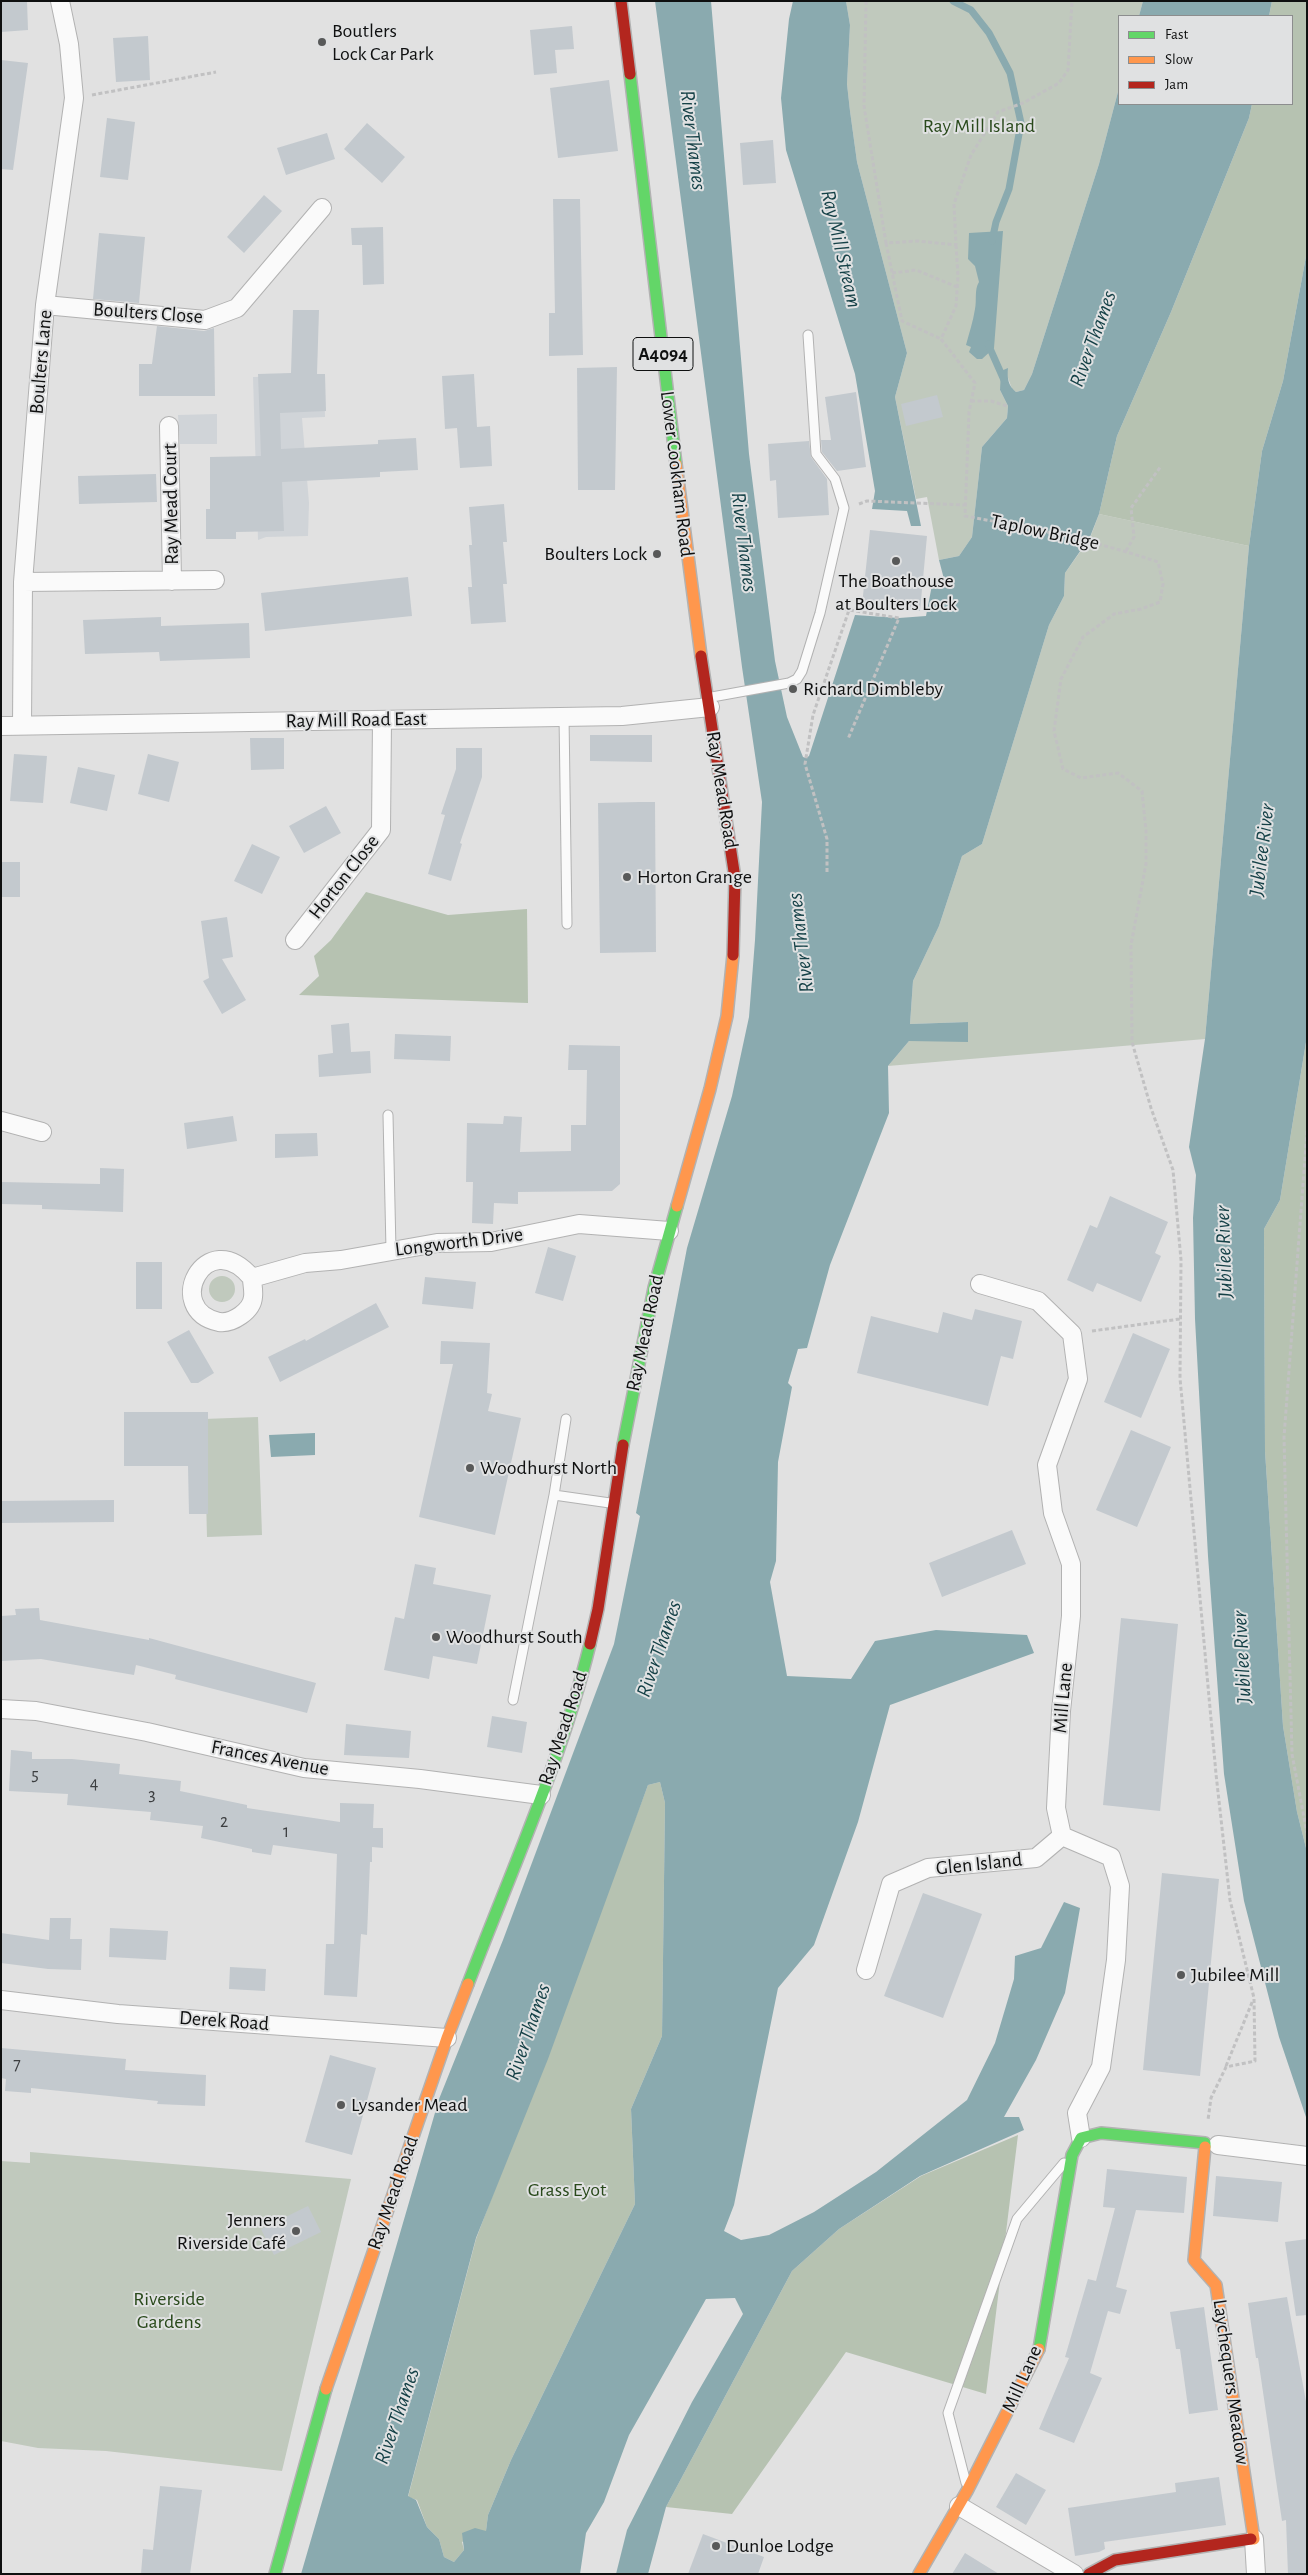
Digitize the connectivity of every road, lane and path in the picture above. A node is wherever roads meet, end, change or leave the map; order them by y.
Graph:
1 (60, 1) edge
2 (621, 1) edge
3 (866, 1) edge
4 (1072, 1) edge
5 (216, 72) dead end
6 (74, 98) junction
7 (322, 208) dead end
8 (886, 243) junction
9 (956, 245) junction
10 (892, 273) junction
11 (958, 287) junction
12 (45, 305) junction
13 (808, 335) dead end
14 (941, 339) junction
15 (971, 401) junction
16 (1006, 406) dead end
17 (170, 426) dead end
18 (1161, 466) dead end
19 (867, 501) dead end
20 (965, 505) junction
21 (1126, 551) junction
22 (215, 580) dead end
23 (172, 581) junction
24 (22, 582) junction
25 (822, 606) junction
26 (849, 610) junction
27 (710, 702) junction
28 (564, 716) junction
29 (382, 720) junction
30 (22, 725) junction
31 (1, 726) edge
32 (848, 739) dead end
33 (827, 872) dead end
34 (567, 924) dead end
35 (295, 940) dead end
36 (388, 1114) dead end
37 (1, 1121) edge
38 (1307, 1131) edge
39 (42, 1132) dead end
40 (668, 1231) junction
41 (391, 1250) junction
42 (252, 1278) dead end
43 (980, 1284) dead end
44 (1180, 1318) junction
45 (1072, 1334) junction
46 (566, 1418) dead end
47 (554, 1494) junction
48 (613, 1503) junction
49 (514, 1700) dead end
50 (1, 1709) edge
51 (541, 1795) junction
52 (1307, 1833) edge
53 (1062, 1836) junction
54 (866, 1970) dead end
55 (1254, 1998) junction
56 (1, 2000) edge
57 (446, 2038) junction
58 (1226, 2067) junction
59 (1081, 2138) junction
60 (1212, 2144) junction
61 (1072, 2154) junction
62 (1307, 2156) edge
63 (968, 2491) junction
64 (959, 2506) junction
65 (1254, 2540) junction
66 (275, 2574) edge
67 (919, 2574) edge
68 (1074, 2574) edge
69 (1089, 2574) edge
70 (1256, 2574) edge

1 - 6 street, Boulters Lane
2 - 27 main road, Lower Cookham Road / A4094
3 - 8 path
4 - 9 path
5 - 6 path
6 - 12 street, Boulters Lane
7 - 12 street, Boulters Close
8 - 9 path
8 - 10 path
9 - 11 path
10 - 11 path
10 - 14 path
11 - 14 path
12 - 24 street, Boulters Lane
13 - 25 lane
14 - 15 path
15 - 16 path
15 - 20 path
17 - 23 street, Ray Mead Court
18 - 21 path
19 - 20 path
20 - 21 path, Taplow Bridge
21 - 44 path, Taplow Bridge
22 - 23 street, Ray Mead Court
23 - 24 street, Ray Mead Court
24 - 30 street, Boulters Lane
25 - 26 path
25 - 27 lane
26 - 32 path
26 - 33 path
27 - 28 street, Ray Mill Road East
27 - 40 main road, Ray Mead Road / A4094
28 - 29 street, Ray Mill Road East
28 - 34 lane
29 - 30 street, Ray Mill Road East
29 - 35 street, Horton Close
30 - 31 street, Ray Mill Road East
36 - 41 lane
37 - 39 street
38 - 52 path
40 - 41 street, Longworth Drive
40 - 48 main road, Ray Mead Road / A4094
41 - 42 street, Longworth Drive
43 - 45 street
44 - 45 path
44 - 55 path
45 - 53 street, Mill Lane
46 - 47 lane
47 - 48 lane
47 - 49 lane
48 - 51 main road, Ray Mead Road / A4094
50 - 51 street, Frances Avenue
51 - 57 main road, Ray Mead Road / A4094
53 - 54 street, Glen Island
53 - 59 street
55 - 58 path
55 - 58 path
56 - 57 street, Derek Road
57 - 66 main road, Ray Mead Road / A4094
58 - 60 path
59 - 60 main road
59 - 61 main road, Mill Lane
60 - 62 street
60 - 65 main road, Laychequers Meadow
61 - 63 main road, Mill Lane
61 - 63 lane
63 - 64 main road, Mill Lane
64 - 67 main road, Mill Lane
64 - 68 street
65 - 69 main road
65 - 70 street, Laychequers Meadow

